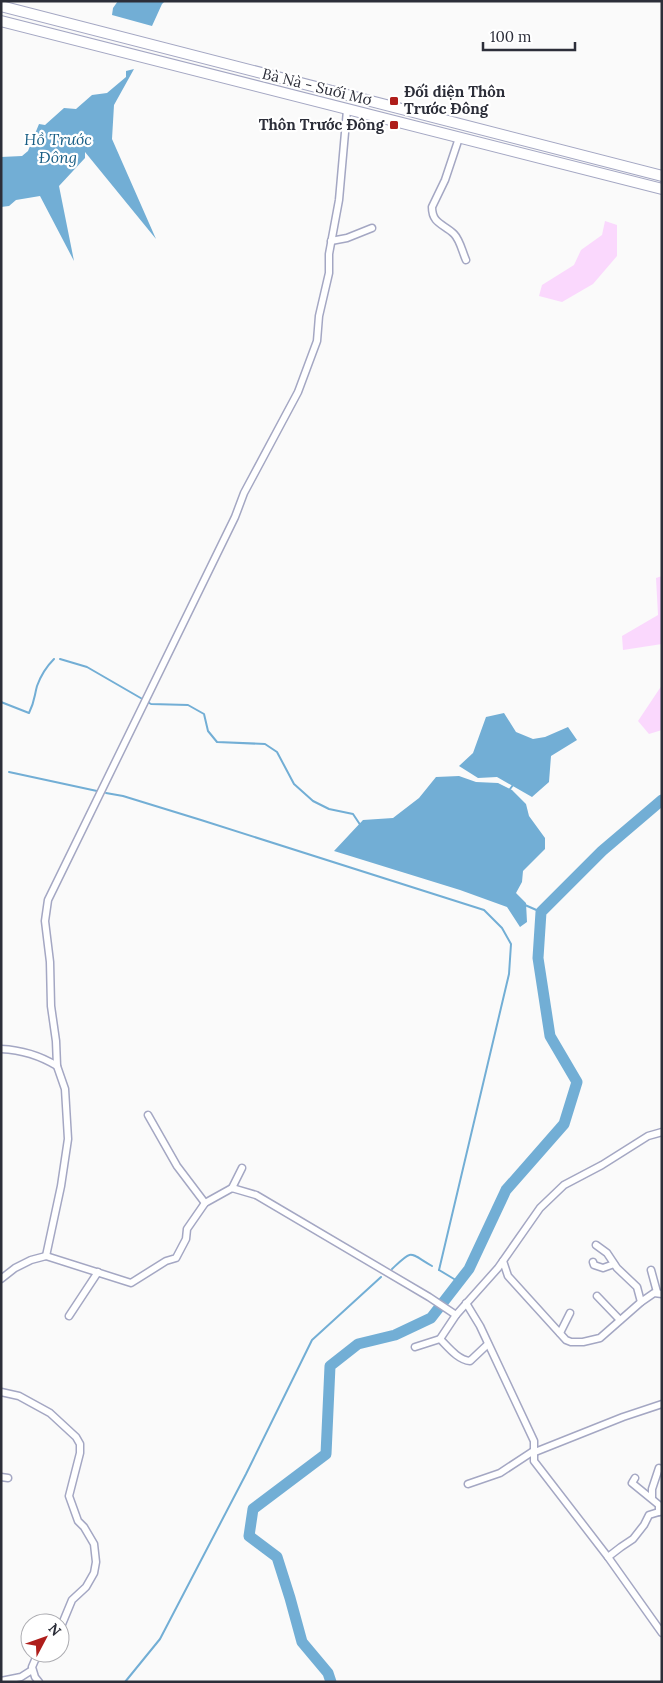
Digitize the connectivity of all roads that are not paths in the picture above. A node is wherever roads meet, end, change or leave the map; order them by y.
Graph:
1 (1, 6) edge
2 (1, 21) edge
3 (349, 96) junction
4 (347, 110) junction
5 (459, 138) junction
6 (662, 176) edge
7 (662, 189) edge
8 (372, 228) dead end
9 (331, 241) junction
10 (466, 260) dead end
11 (1, 1049) edge
12 (57, 1066) junction
13 (148, 1115) dead end
14 (662, 1132) edge
15 (242, 1168) dead end
16 (232, 1188) junction
17 (206, 1203) junction
18 (596, 1245) dead end
19 (46, 1256) junction
20 (503, 1260) junction
21 (593, 1262) dead end
22 (614, 1264) junction
23 (651, 1270) dead end
24 (98, 1272) junction
25 (1, 1279) edge
26 (659, 1293) edge
27 (598, 1296) dead end
28 (641, 1302) junction
29 (466, 1303) junction
30 (570, 1313) dead end
31 (456, 1315) junction
32 (69, 1316) dead end
33 (620, 1320) junction
34 (560, 1333) junction
35 (440, 1339) junction
36 (488, 1344) junction
37 (415, 1347) dead end
38 (1, 1392) edge
39 (662, 1404) edge
40 (535, 1451) junction
41 (659, 1468) dead end
42 (635, 1478) dead end
43 (468, 1484) dead end
44 (652, 1498) junction
45 (660, 1512) edge
46 (608, 1557) junction
47 (67, 1613) edge
48 (662, 1633) edge
49 (34, 1663) edge
50 (32, 1670) junction
51 (1, 1681) edge
52 (39, 1682) edge

1 - 3 main road, Bà Nà - Suối Mơ
2 - 4 main road, Bà Nà - Suối Mơ
3 - 4 main road
3 - 6 main road, Bà Nà - Suối Mơ
4 - 5 main road, Bà Nà - Suối Mơ
4 - 9 street
5 - 7 main road, Bà Nà - Suối Mơ
5 - 10 street
8 - 9 street
9 - 12 street
11 - 12 street
12 - 19 street
13 - 17 street
14 - 20 street
15 - 16 street
16 - 17 street
16 - 31 street
17 - 24 street
18 - 22 street
19 - 24 street
19 - 25 street
20 - 29 street
20 - 34 street
21 - 22 street
22 - 28 street
23 - 26 street
24 - 32 street
26 - 28 street
27 - 33 street
28 - 33 street
29 - 31 street
29 - 36 street
30 - 34 street
31 - 35 street
33 - 34 street
35 - 36 street
35 - 37 street
36 - 40 street
38 - 47 street
39 - 40 street
40 - 43 street
40 - 46 street
41 - 44 street
42 - 44 street
44 - 45 street
45 - 46 street
46 - 48 street
49 - 50 street
50 - 51 street
50 - 52 street

